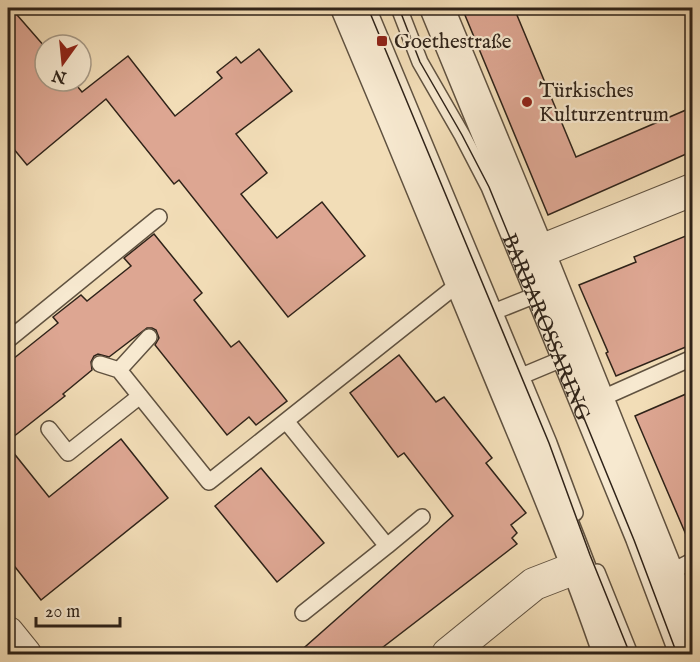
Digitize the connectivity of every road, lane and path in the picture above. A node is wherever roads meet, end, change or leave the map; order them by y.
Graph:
1 (348, 8) edge
2 (368, 8) edge
3 (399, 8) edge
4 (437, 8) edge
5 (693, 190) edge
6 (159, 217) dead end
7 (538, 252) junction
8 (462, 281) junction
9 (543, 292) junction
10 (486, 315) junction
11 (148, 337) dead end
12 (8, 340) edge
13 (569, 356) junction
14 (693, 358) edge
15 (100, 364) dead end
16 (119, 370) junction
17 (513, 380) junction
18 (140, 396) junction
19 (598, 400) junction
20 (286, 421) junction
21 (49, 429) dead end
22 (422, 517) dead end
23 (582, 532) dead end
24 (387, 546) junction
25 (584, 561) junction
26 (680, 567) edge
27 (303, 613) dead end
28 (8, 633) edge
29 (693, 646) edge
30 (25, 654) edge
31 (448, 654) edge
32 (610, 654) edge
33 (630, 654) edge
34 (678, 654) edge

1 - 8 street, BARBAROSSARING
2 - 10 lane, BARBAROSSARING
3 - 9 lane, BARBAROSSARING
4 - 7 street, BARBAROSSARING
5 - 7 street
6 - 12 lane
7 - 9 street, BARBAROSSARING
8 - 10 street, BARBAROSSARING
8 - 20 lane
9 - 10 lane
9 - 13 street, BARBAROSSARING
10 - 17 street, BARBAROSSARING
11 - 16 lane
13 - 17 lane
13 - 19 street, BARBAROSSARING
13 - 34 lane, BARBAROSSARING
14 - 19 lane
15 - 16 lane
16 - 18 lane
17 - 23 lane, BARBAROSSARING
17 - 25 street, BARBAROSSARING
18 - 20 lane
18 - 21 lane
19 - 26 street, BARBAROSSARING
20 - 24 lane
22 - 24 lane
24 - 27 lane
25 - 31 street
25 - 32 street, BARBAROSSARING
25 - 33 lane, BARBAROSSARING
26 - 29 street, BARBAROSSARING
28 - 30 street

